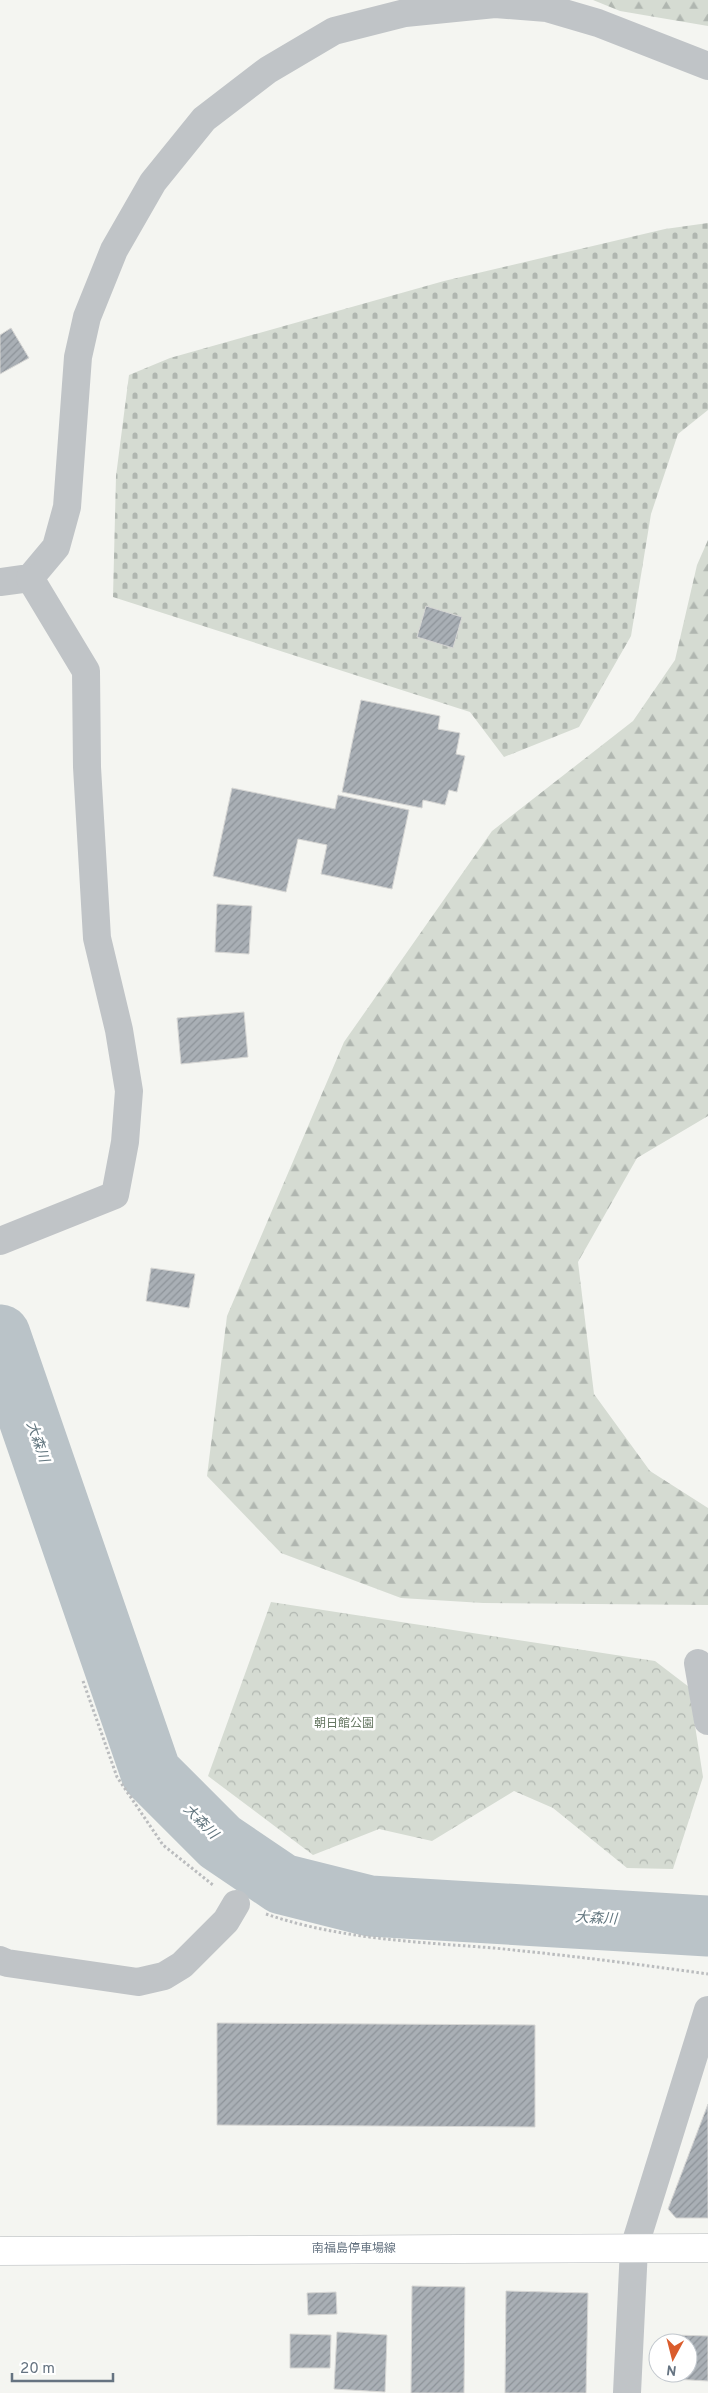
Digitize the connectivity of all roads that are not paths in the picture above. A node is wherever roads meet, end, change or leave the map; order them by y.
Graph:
1 (708, 66) edge
2 (30, 578) junction
3 (0, 582) edge
4 (5, 1239) edge
5 (698, 1663) dead end
6 (708, 1721) edge
7 (236, 1904) road end
8 (0, 1960) edge
9 (708, 2010) edge
10 (634, 2248) junction
11 (708, 2248) edge
12 (0, 2251) edge
13 (627, 2393) edge

1 - 2 street
2 - 3 street
2 - 4 street
5 - 6 street
7 - 8 street
9 - 10 street
10 - 11 main road, 南福島停車場線
10 - 12 main road, 南福島停車場線
10 - 13 street

